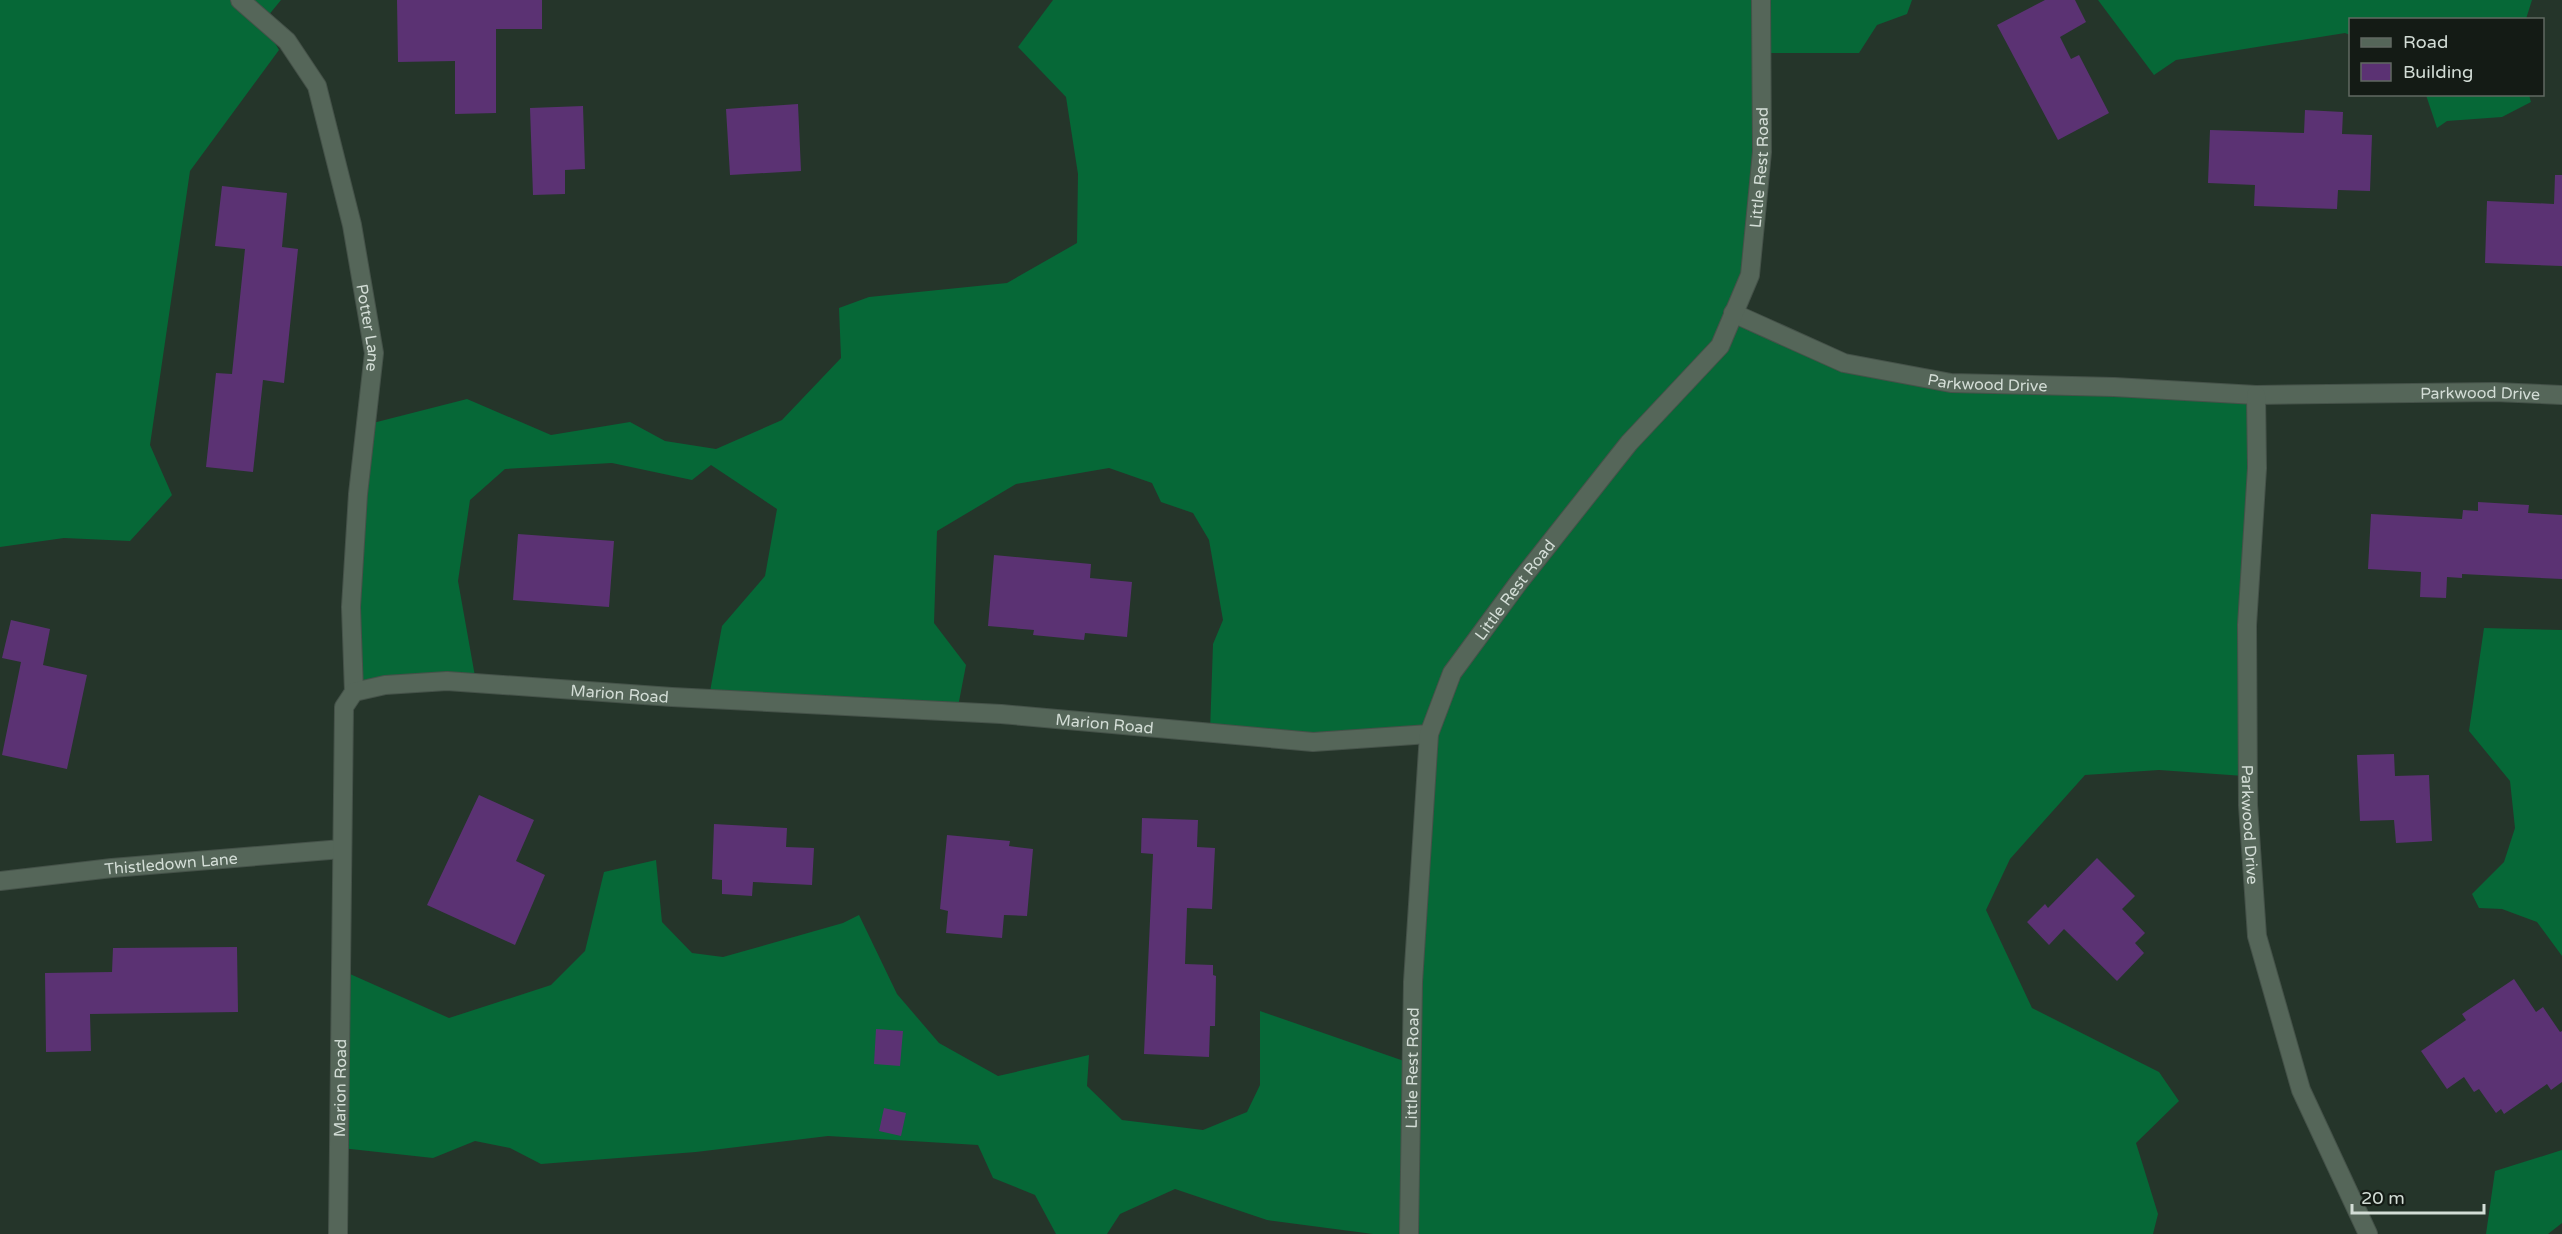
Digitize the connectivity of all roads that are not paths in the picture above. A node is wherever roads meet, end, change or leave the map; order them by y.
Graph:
1 (240, 0) edge
2 (1761, 0) edge
3 (1733, 313) junction
4 (2256, 395) junction
5 (2562, 395) edge
6 (354, 692) junction
7 (1429, 734) junction
8 (342, 849) junction
9 (0, 881) edge
10 (339, 1234) edge
11 (1409, 1234) edge
12 (2368, 1234) edge

1 - 6 street, Potter Lane
2 - 3 street, Little Rest Road
3 - 4 street, Parkwood Drive
3 - 7 street, Little Rest Road
4 - 5 street, Parkwood Drive
4 - 12 street, Parkwood Drive
6 - 7 street, Marion Road
6 - 8 street, Marion Road
7 - 11 street, Little Rest Road
8 - 9 street, Thistledown Lane
8 - 10 street, Marion Road

